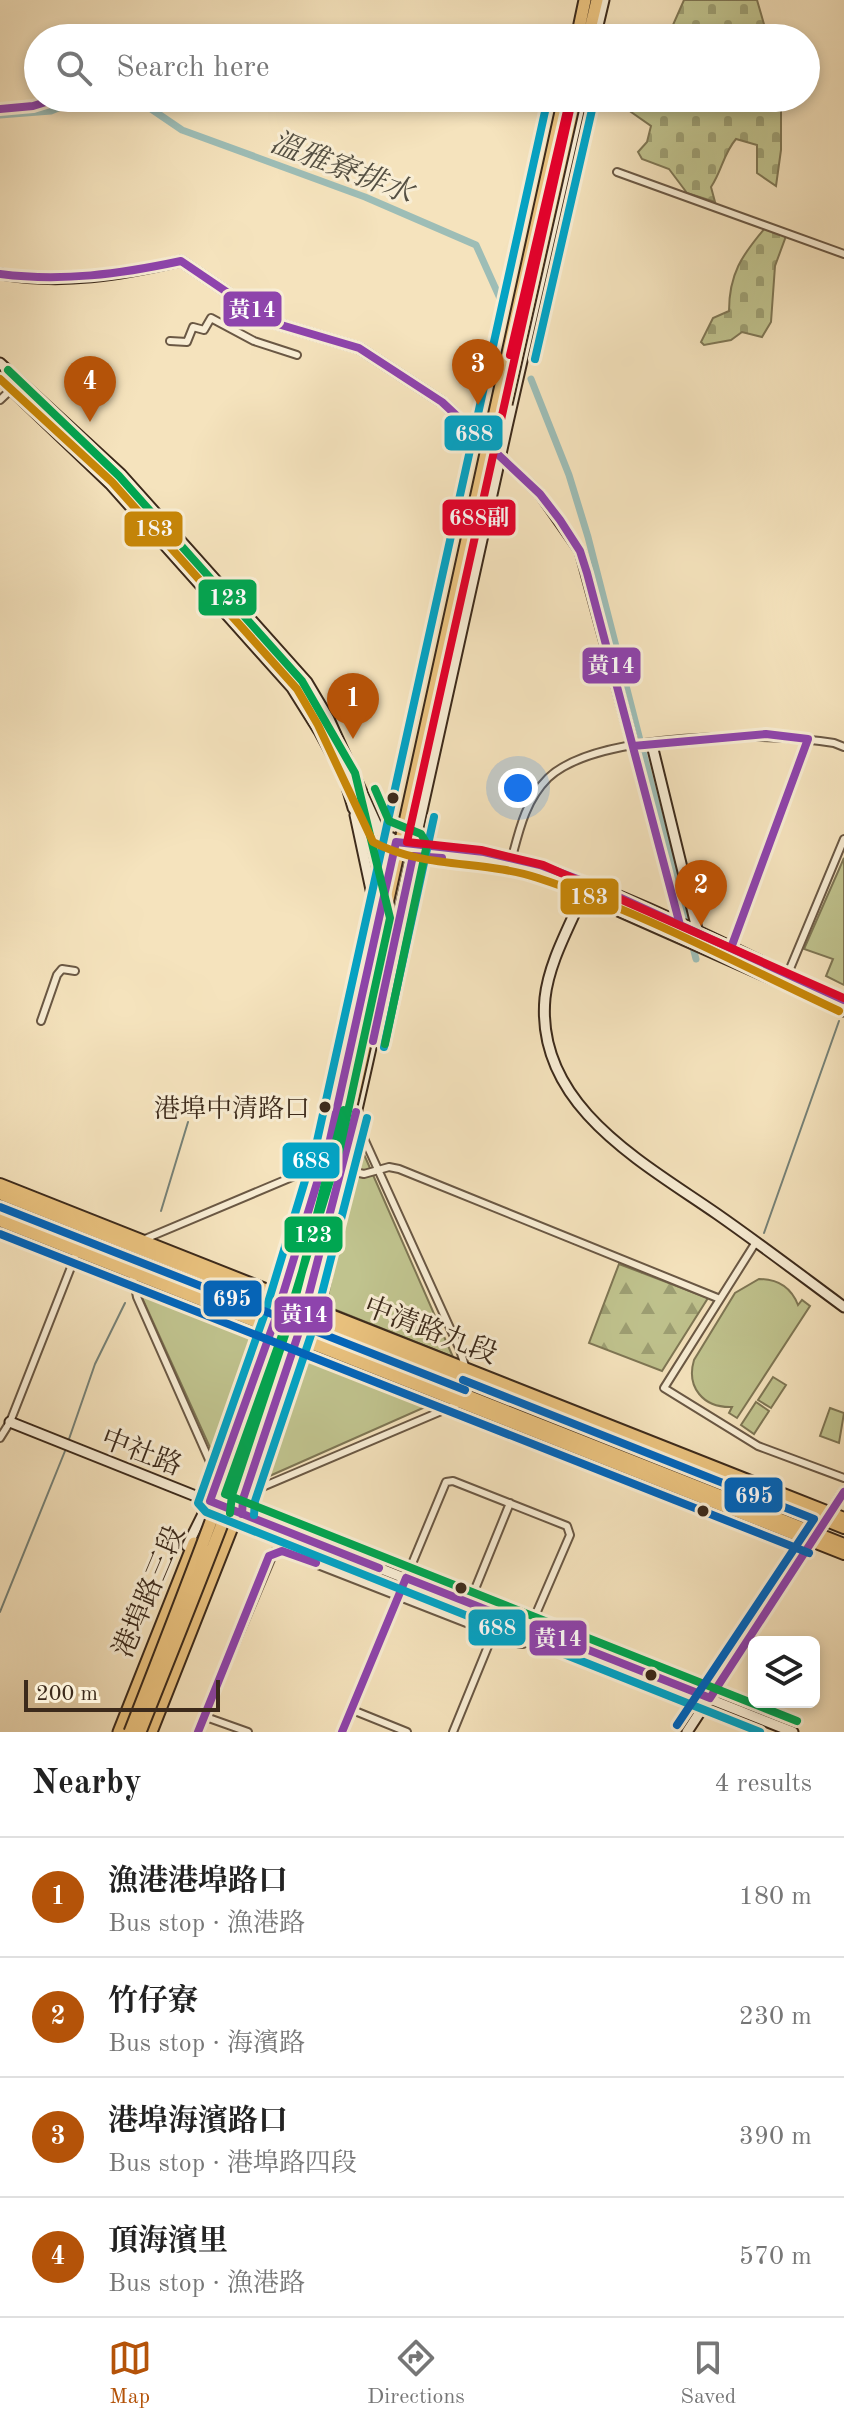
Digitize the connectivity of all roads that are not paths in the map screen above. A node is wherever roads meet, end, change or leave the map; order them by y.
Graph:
1 (583, 0) edge
2 (597, 0) edge
3 (604, 0) edge
4 (578, 24) edge
5 (591, 24) edge
6 (598, 24) edge
7 (559, 112) edge
8 (559, 112) edge
9 (572, 112) edge
10 (579, 112) edge
11 (617, 172) dead end
12 (844, 254) edge
13 (0, 274) edge
14 (170, 341) dead end
15 (297, 355) dead end
16 (0, 363) edge
17 (16, 378) junction
18 (1, 382) edge
19 (11, 389) junction
20 (0, 400) edge
21 (485, 442) junction
22 (498, 457) junction
23 (652, 745) junction
24 (633, 746) junction
25 (844, 747) edge
26 (353, 808) junction
27 (844, 839) edge
28 (396, 842) junction
29 (415, 844) junction
30 (392, 853) junction
31 (413, 856) junction
32 (511, 863) junction
33 (586, 888) junction
34 (378, 921) junction
35 (698, 933) junction
36 (75, 971) dead end
37 (786, 979) junction
38 (844, 1000) edge
39 (844, 1011) edge
40 (41, 1021) dead end
41 (355, 1118) junction
42 (323, 1164) junction
43 (343, 1170) junction
44 (378, 1172) junction
45 (0, 1184) edge
46 (0, 1194) edge
47 (0, 1211) edge
48 (0, 1221) edge
49 (756, 1242) junction
50 (138, 1245) junction
51 (77, 1252) junction
52 (131, 1263) junction
53 (133, 1275) junction
54 (720, 1299) junction
55 (281, 1301) junction
56 (844, 1307) edge
57 (304, 1311) junction
58 (273, 1324) junction
59 (298, 1334) junction
60 (468, 1374) junction
61 (461, 1399) junction
62 (10, 1422) junction
63 (0, 1438) edge
64 (844, 1478) edge
65 (218, 1480) junction
66 (844, 1492) edge
67 (244, 1496) junction
68 (210, 1501) junction
69 (510, 1503) junction
70 (206, 1512) junction
71 (238, 1512) junction
72 (830, 1517) junction
73 (844, 1518) edge
74 (232, 1527) joint
75 (844, 1528) edge
76 (816, 1538) junction
77 (194, 1543) joint
78 (844, 1544) edge
79 (844, 1554) edge
80 (406, 1578) junction
81 (399, 1595) junction
82 (469, 1604) junction
83 (462, 1621) junction
84 (532, 1628) junction
85 (493, 1634) junction
86 (710, 1698) junction
87 (350, 1709) junction
88 (203, 1716) junction
89 (122, 1732) edge
90 (148, 1732) edge
91 (198, 1732) edge
92 (248, 1732) edge
93 (342, 1732) edge
94 (407, 1732) edge
95 (453, 1732) edge
96 (687, 1732) edge
97 (793, 1732) edge

1 - 4 highway
2 - 5 highway
3 - 6 street
7 - 21 street, 港埠路三段
8 - 89 highway, bridge
9 - 90 highway, bridge
10 - 22 street, 港埠路三段
11 - 12 street
13 - 21 street
14 - 15 street
16 - 17 street
17 - 18 street
17 - 19 street
17 - 28 street
18 - 19 street
19 - 20 street
19 - 26 street
21 - 22 street
21 - 28 street, 港埠路三段
22 - 24 street
22 - 29 street, 港埠路三段
23 - 24 street
23 - 25 street
23 - 35 street
24 - 32 street
26 - 30 street
26 - 34 street
27 - 37 street
28 - 29 street
28 - 30 street, 港埠路三段
29 - 31 street, 港埠路三段
29 - 32 street
30 - 31 street
30 - 34 street, 港埠路三段
31 - 32 street
31 - 41 street, 港埠路三段
32 - 33 street
33 - 35 street
33 - 37 street
33 - 49 street
34 - 42 street, 港埠路三段
35 - 37 street
36 - 40 street
37 - 38 street
37 - 39 street
41 - 43 street, 港埠路三段
41 - 44 street
42 - 43 street
42 - 50 street
42 - 55 street, 港埠路三段
43 - 44 street
43 - 57 street, 港埠路三段
44 - 54 street
44 - 60 street
45 - 50 main road, 中清路九段
46 - 50 main road, 中清路九段
47 - 52 main road, 中清路九段
48 - 51 main road, 中清路九段
49 - 54 street
49 - 56 street
50 - 52 street
50 - 55 main road, 中清路九段
51 - 53 main road, 中清路九段
51 - 62 street
52 - 53 street
52 - 58 main road, 中清路九段
53 - 58 main road, 中清路九段
53 - 65 street
54 - 64 street
55 - 57 main road, 中清路九段
55 - 58 street, 港埠路三段
57 - 59 street, 港埠路三段
57 - 60 main road, 中清路九段
58 - 59 main road, 中清路九段
58 - 65 street, 港埠路三段
59 - 61 main road, 中清路九段
59 - 67 street, 港埠路三段
60 - 61 street
60 - 72 main road, 中清路九段
61 - 67 street
61 - 76 main road, 中清路九段
62 - 63 street
62 - 68 street, 中社路
65 - 68 street, 港埠路三段
66 - 72 street
67 - 71 street, 港埠路三段
68 - 70 street, 港埠路三段
68 - 71 street, 中社路
69 - 80 street
69 - 82 street
69 - 84 street
70 - 77 street, 港埠路三段
70 - 89 street, 港埠路三段
71 - 74 street, 港埠路三段
71 - 80 street, 中社路
71 - 90 street, 港埠路三段
72 - 73 main road, 中清路九段
72 - 75 main road, 中清路九段
72 - 76 street
74 - 90 highway
76 - 78 main road, 中清路九段
76 - 79 main road, 中清路九段
76 - 86 street
77 - 89 highway
80 - 81 street
80 - 82 street, 中社路
81 - 83 street
81 - 87 street
81 - 88 street
82 - 83 street
82 - 84 street, 中社路
83 - 85 street
84 - 85 street
84 - 86 street, 中社路
85 - 95 street
86 - 96 street
86 - 97 street, 中社路
87 - 93 street
87 - 94 street
88 - 91 street
88 - 92 street

